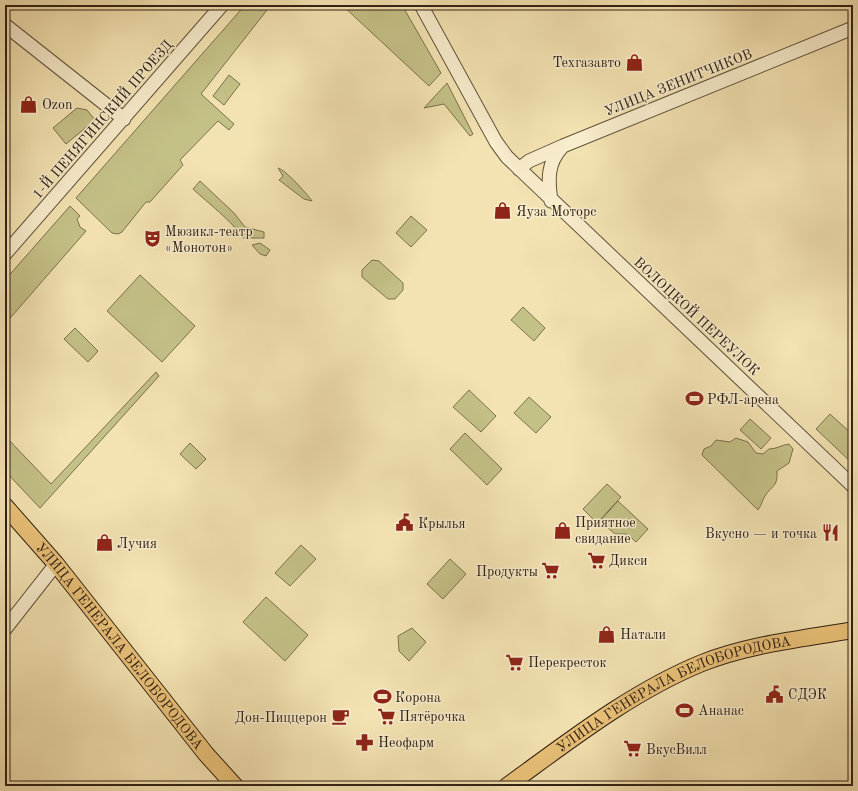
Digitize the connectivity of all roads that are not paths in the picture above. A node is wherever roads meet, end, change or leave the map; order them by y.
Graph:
1 (222, 5) edge
2 (421, 5) edge
3 (5, 25) edge
4 (853, 28) edge
5 (124, 119) junction
6 (563, 146) junction
7 (518, 170) junction
8 (551, 201) junction
9 (5, 254) edge
10 (853, 486) edge
11 (5, 506) edge
12 (56, 564) junction
13 (5, 629) edge
14 (853, 630) edge
15 (235, 786) edge
16 (507, 786) edge

1 - 5 street, 1-Й ПЕНЯГИНСКИЙ ПРОЕЗД
2 - 7 street
3 - 5 street
4 - 6 street, УЛИЦА ЗЕНИТЧИКОВ
5 - 9 street, 1-Й ПЕНЯГИНСКИЙ ПРОЕЗД
6 - 7 street, УЛИЦА ЗЕНИТЧИКОВ
6 - 8 street
7 - 8 street, ВОЛОЦКОЙ ПЕРЕУЛОК
8 - 10 street, ВОЛОЦКОЙ ПЕРЕУЛОК
11 - 12 main road, УЛИЦА ГЕНЕРАЛА БЕЛОБОРОДОВА
12 - 13 street
12 - 15 main road, УЛИЦА ГЕНЕРАЛА БЕЛОБОРОДОВА
14 - 16 main road, УЛИЦА ГЕНЕРАЛА БЕЛОБОРОДОВА

